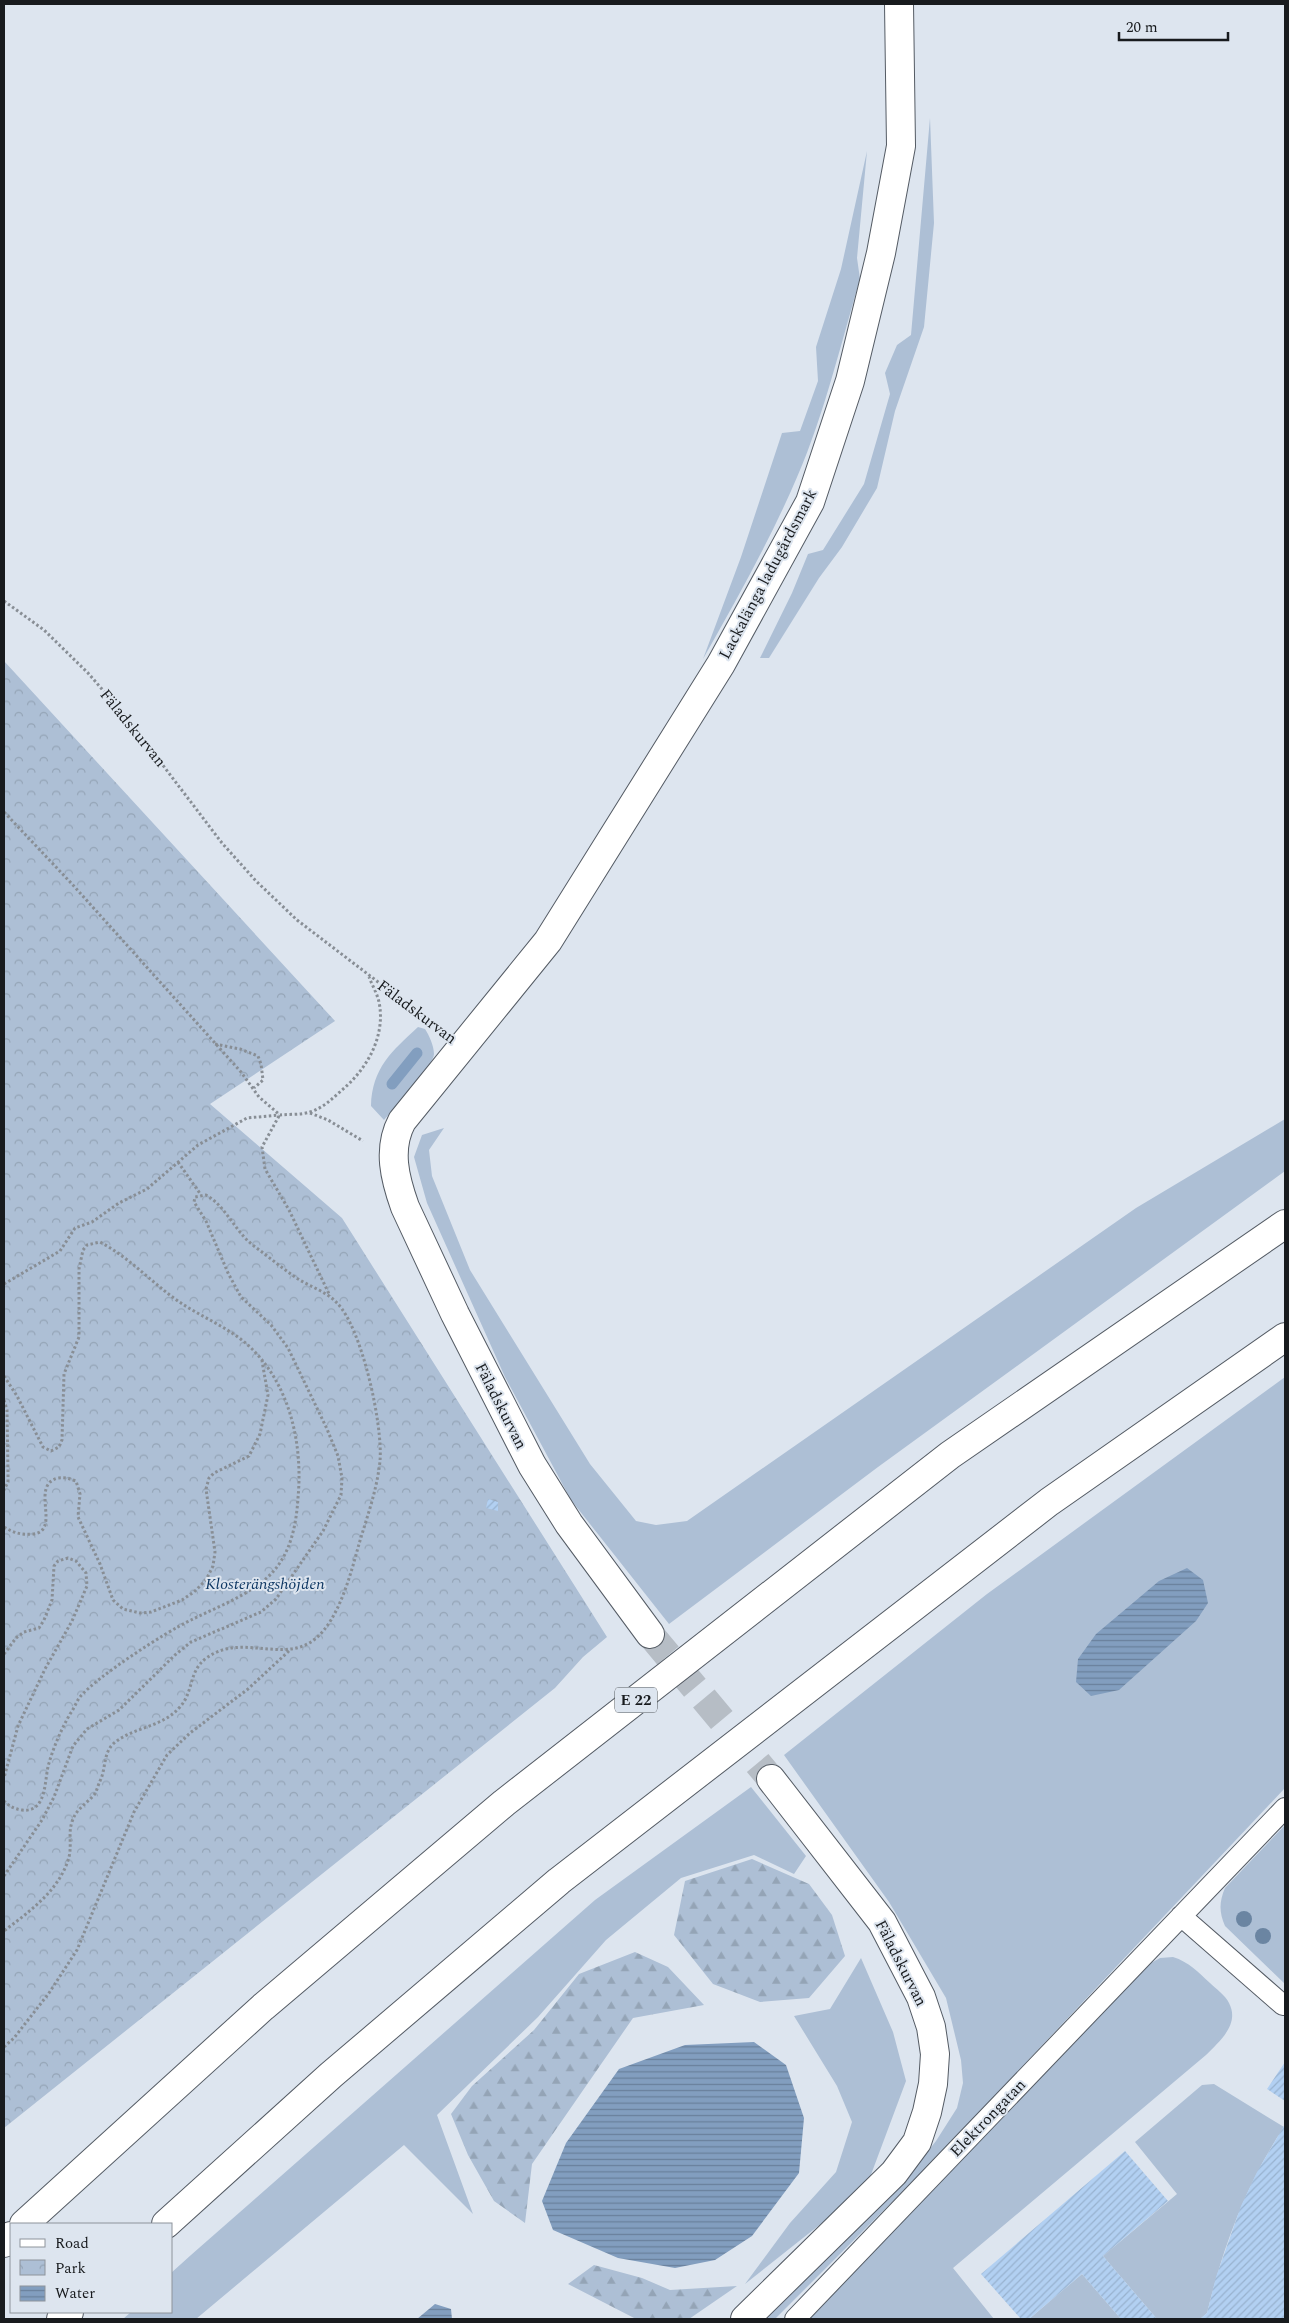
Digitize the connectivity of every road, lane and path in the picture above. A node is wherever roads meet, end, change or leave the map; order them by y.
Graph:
1 (899, 4) edge
2 (4, 601) edge
3 (4, 812) edge
4 (368, 976) junction
5 (214, 1043) junction
6 (464, 1046) junction
7 (254, 1088) junction
8 (310, 1113) junction
9 (280, 1115) junction
10 (394, 1159) junction
11 (178, 1162) junction
12 (200, 1195) junction
13 (1285, 1224) edge
14 (4, 1284) edge
15 (330, 1296) junction
16 (1285, 1337) edge
17 (262, 1360) junction
18 (4, 1376) edge
19 (4, 1400) edge
20 (4, 1490) edge
21 (4, 1526) edge
22 (650, 1634) tunnel mouth
23 (290, 1649) junction
24 (4, 1654) edge
25 (4, 1778) edge
26 (771, 1779) tunnel mouth
27 (4, 1801) edge
28 (1285, 1808) edge
29 (4, 1876) edge
30 (1181, 1916) junction
31 (4, 1931) edge
32 (1283, 2005) dead end
33 (4, 2047) edge
34 (25, 2223) edge
35 (167, 2223) edge
36 (744, 2319) edge
37 (795, 2319) edge

1 - 6 main road, Lackalänga ladugårdsmark
2 - 4 path, Fäladskurvan
3 - 5 path
4 - 6 path, Fäladskurvan
4 - 8 path
5 - 7 path
5 - 7 path
6 - 10 main road, Fäladskurvan
7 - 9 path
8 - 9 path
8 - 10 path
9 - 11 path
9 - 15 path
10 - 22 main road, Fäladskurvan
11 - 12 path
11 - 14 path
12 - 15 path
12 - 29 path
13 - 34 main road, E 22
15 - 23 path
16 - 35 main road
17 - 18 path
17 - 21 path
17 - 27 path
19 - 20 path
23 - 31 path
23 - 33 path
24 - 25 path
26 - 36 main road, Fäladskurvan
28 - 30 lane, Elektrongatan
30 - 32 lane
30 - 37 lane, Elektrongatan

